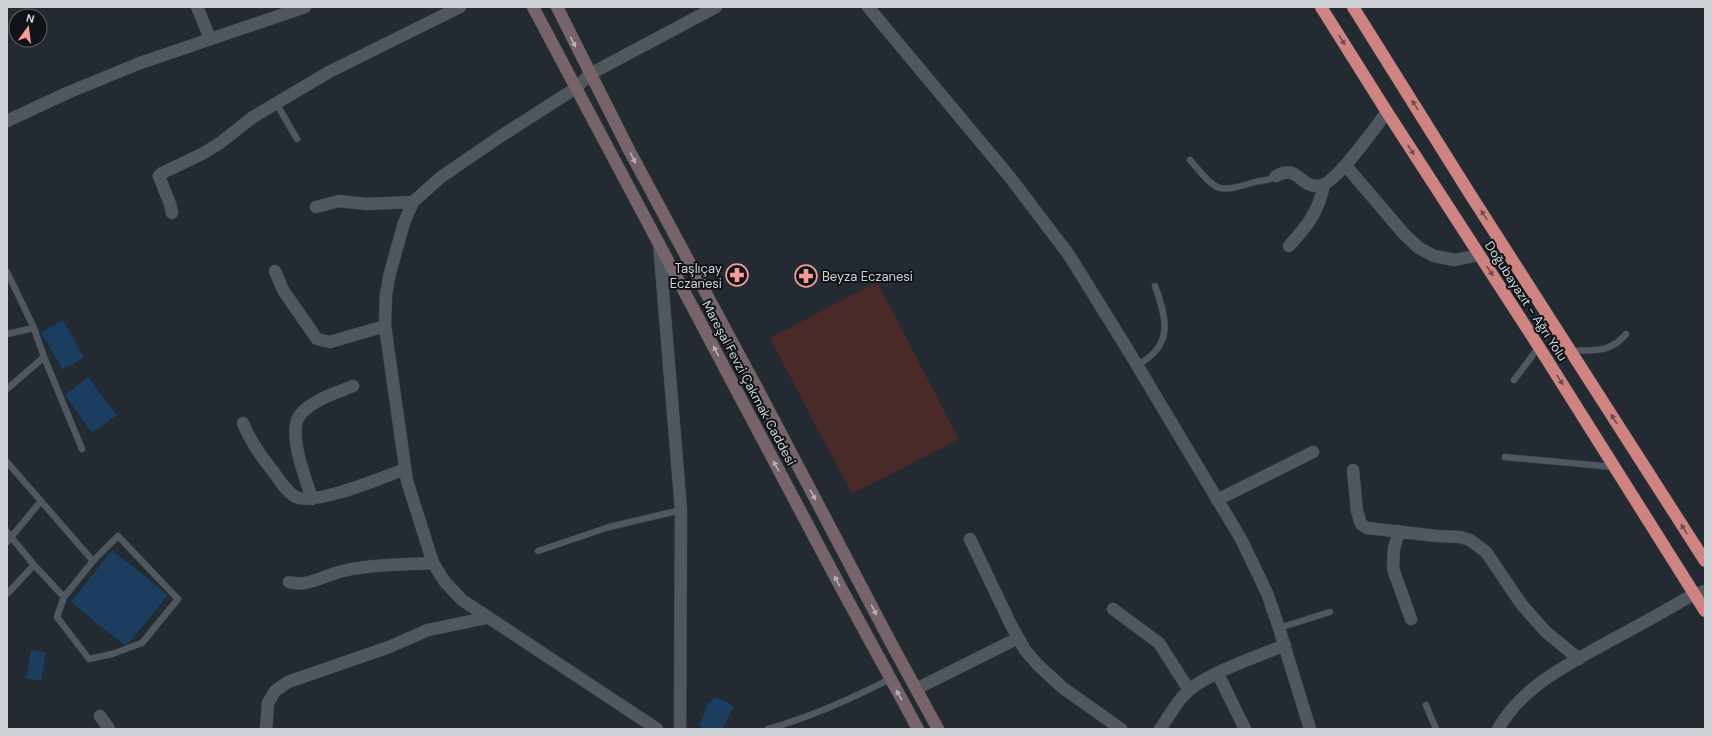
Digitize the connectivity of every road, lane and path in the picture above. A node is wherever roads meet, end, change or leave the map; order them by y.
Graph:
1 (197, 7) edge
2 (305, 7) edge
3 (460, 7) edge
4 (533, 7) edge
5 (557, 7) edge
6 (716, 7) edge
7 (868, 7) edge
8 (1321, 7) edge
9 (1353, 7) edge
10 (210, 38) junction
11 (590, 74) junction
12 (576, 88) junction
13 (276, 103) junction
14 (1386, 112) junction
15 (7, 121) edge
16 (297, 139) dead end
17 (1190, 160) dead end
18 (1346, 166) junction
19 (1276, 176) joint
20 (1324, 184) junction
21 (413, 202) junction
22 (316, 207) dead end
23 (172, 213) dead end
24 (658, 242) junction
25 (1289, 246) dead end
26 (1479, 255) junction
27 (274, 271) dead end
28 (7, 272) edge
29 (10, 285) edge
30 (1155, 286) dead end
31 (385, 326) junction
32 (34, 328) junction
33 (7, 334) edge
34 (1626, 334) dead end
35 (1539, 347) junction
36 (1570, 351) junction
37 (44, 357) junction
38 (1137, 365) junction
39 (1514, 380) dead end
40 (353, 386) dead end
41 (7, 389) edge
42 (243, 423) dead end
43 (82, 449) dead end
44 (1313, 452) dead end
45 (1505, 457) dead end
46 (8, 465) edge
47 (1615, 467) junction
48 (405, 469) junction
49 (1353, 470) dead end
50 (312, 499) junction
51 (1217, 500) junction
52 (41, 501) junction
53 (681, 510) junction
54 (1399, 531) junction
55 (9, 534) edge
56 (970, 539) dead end
57 (7, 542) edge
58 (538, 551) dead end
59 (93, 561) junction
60 (1705, 561) edge
61 (433, 563) junction
62 (34, 565) junction
63 (289, 582) dead end
64 (8, 593) dead end
65 (1700, 593) edge
66 (64, 597) junction
67 (1112, 609) dead end
68 (1705, 611) edge
69 (1330, 612) dead end
70 (486, 618) junction
71 (1411, 619) dead end
72 (1280, 628) junction
73 (1018, 638) junction
74 (1286, 645) junction
75 (1579, 658) junction
76 (1218, 674) junction
77 (890, 679) junction
78 (916, 689) junction
79 (1189, 690) junction
80 (1426, 705) dead end
81 (100, 716) dead end
82 (1164, 727) edge
83 (109, 729) edge
84 (266, 729) edge
85 (657, 729) edge
86 (680, 729) edge
87 (768, 729) edge
88 (918, 729) edge
89 (938, 729) edge
90 (1121, 729) edge
91 (1245, 729) edge
92 (1310, 729) edge
93 (1436, 729) edge
94 (1498, 729) edge

1 - 10 street
2 - 10 street
3 - 13 street
4 - 12 street, Mareşal Fevzi Çakmak Caddesi
5 -> 11 street, Mareşal Fevzi Çakmak Caddesi
6 - 11 street
7 - 38 street
8 -> 14 highway, Doğubayazıt - Ağrı Yolu
36 -> 9 highway, Doğubayazıt - Ağrı Yolu
10 - 15 street
11 - 12 street
11 -> 78 street, Mareşal Fevzi Çakmak Caddesi
12 - 21 street
12 - 24 street, Mareşal Fevzi Çakmak Caddesi
13 - 16 lane
13 - 23 street
14 - 18 street
14 -> 26 highway, Doğubayazıt - Ağrı Yolu
17 - 19 lane
18 - 20 street
18 - 26 street
19 - 20 street
20 - 25 street
21 - 22 street
21 - 31 street
24 - 53 street
77 -> 24 street, Mareşal Fevzi Çakmak Caddesi
26 -> 35 highway, Doğubayazıt - Ağrı Yolu
27 - 31 street
28 - 29 lane
29 - 32 lane
30 - 38 lane
31 - 48 street
32 - 33 lane
32 - 37 lane
34 - 36 lane
35 - 39 lane
35 -> 47 highway, Doğubayazıt - Ağrı Yolu
60 -> 36 highway, Doğubayazıt - Ağrı Yolu
37 - 41 lane
37 - 43 lane
38 - 51 street
40 - 50 street
42 - 50 street
44 - 51 street
45 - 47 lane
46 - 52 lane
47 - 65 highway, Doğubayazıt - Ağrı Yolu
48 - 50 street
48 - 61 street
49 - 54 street
51 - 72 street
52 - 55 lane
52 - 59 lane
53 - 58 lane
53 - 86 street
54 - 71 street
54 - 75 street
55 - 57 lane
55 - 62 lane
56 - 73 street
59 - 66 lane
59 - 66 lane
61 - 63 street
61 - 70 street
62 - 64 lane
62 - 66 lane
65 - 68 highway, Doğubayazıt - Ağrı Yolu
65 - 75 street
67 - 79 street
69 - 72 lane
70 - 84 street
70 - 85 street
72 - 74 street
73 - 78 street
73 - 90 street
74 - 76 street
74 - 92 street
75 - 94 street
76 - 79 street
76 - 91 street
77 - 87 lane
88 -> 77 street, Mareşal Fevzi Çakmak Caddesi
78 - 89 street, Mareşal Fevzi Çakmak Caddesi
79 - 82 street
80 - 93 lane
81 - 83 street

